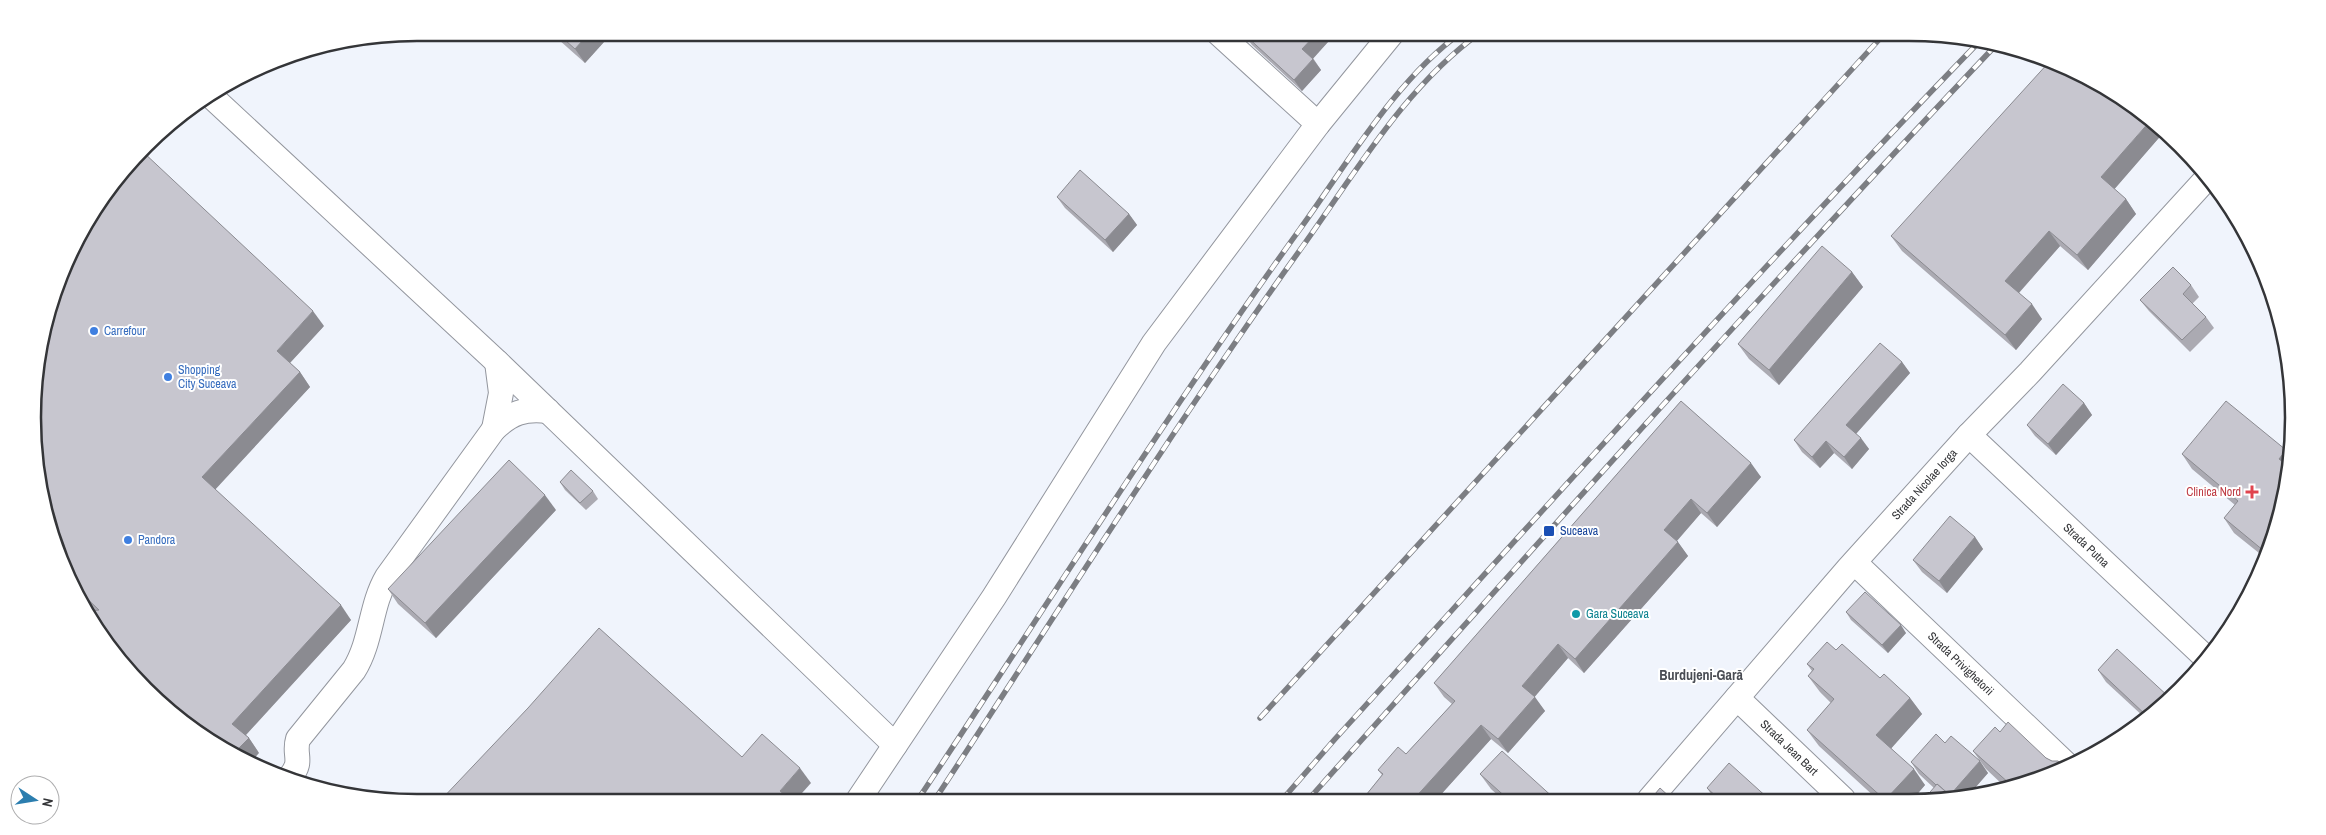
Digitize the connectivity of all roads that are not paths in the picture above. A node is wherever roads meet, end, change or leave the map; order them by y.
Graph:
1 (1227, 41) edge
2 (1386, 41) edge
3 (216, 100) edge
4 (1318, 124) junction
5 (2203, 183) edge
6 (497, 362) junction
7 (548, 411) junction
8 (494, 429) junction
9 (1969, 435) junction
10 (1855, 563) junction
11 (2201, 654) edge
12 (1736, 698) junction
13 (895, 745) junction
14 (2062, 761) edge
15 (293, 772) edge
16 (862, 794) edge
17 (1654, 794) edge
18 (1838, 794) edge

1 - 4 street
2 - 4 street
3 - 6 street
4 - 13 street
5 - 9 street, Strada Nicolae Iorga
6 - 7 street
6 - 8 street
7 - 8 street
7 - 13 street
8 - 15 street
9 - 10 street, Strada Nicolae Iorga
9 - 11 street, Strada Putna
10 - 12 street, Strada Nicolae Iorga
10 - 14 street, Strada Privighetorii
12 - 17 street, Strada Nicolae Iorga
12 - 18 street, Strada Jean Bart
13 - 16 street

